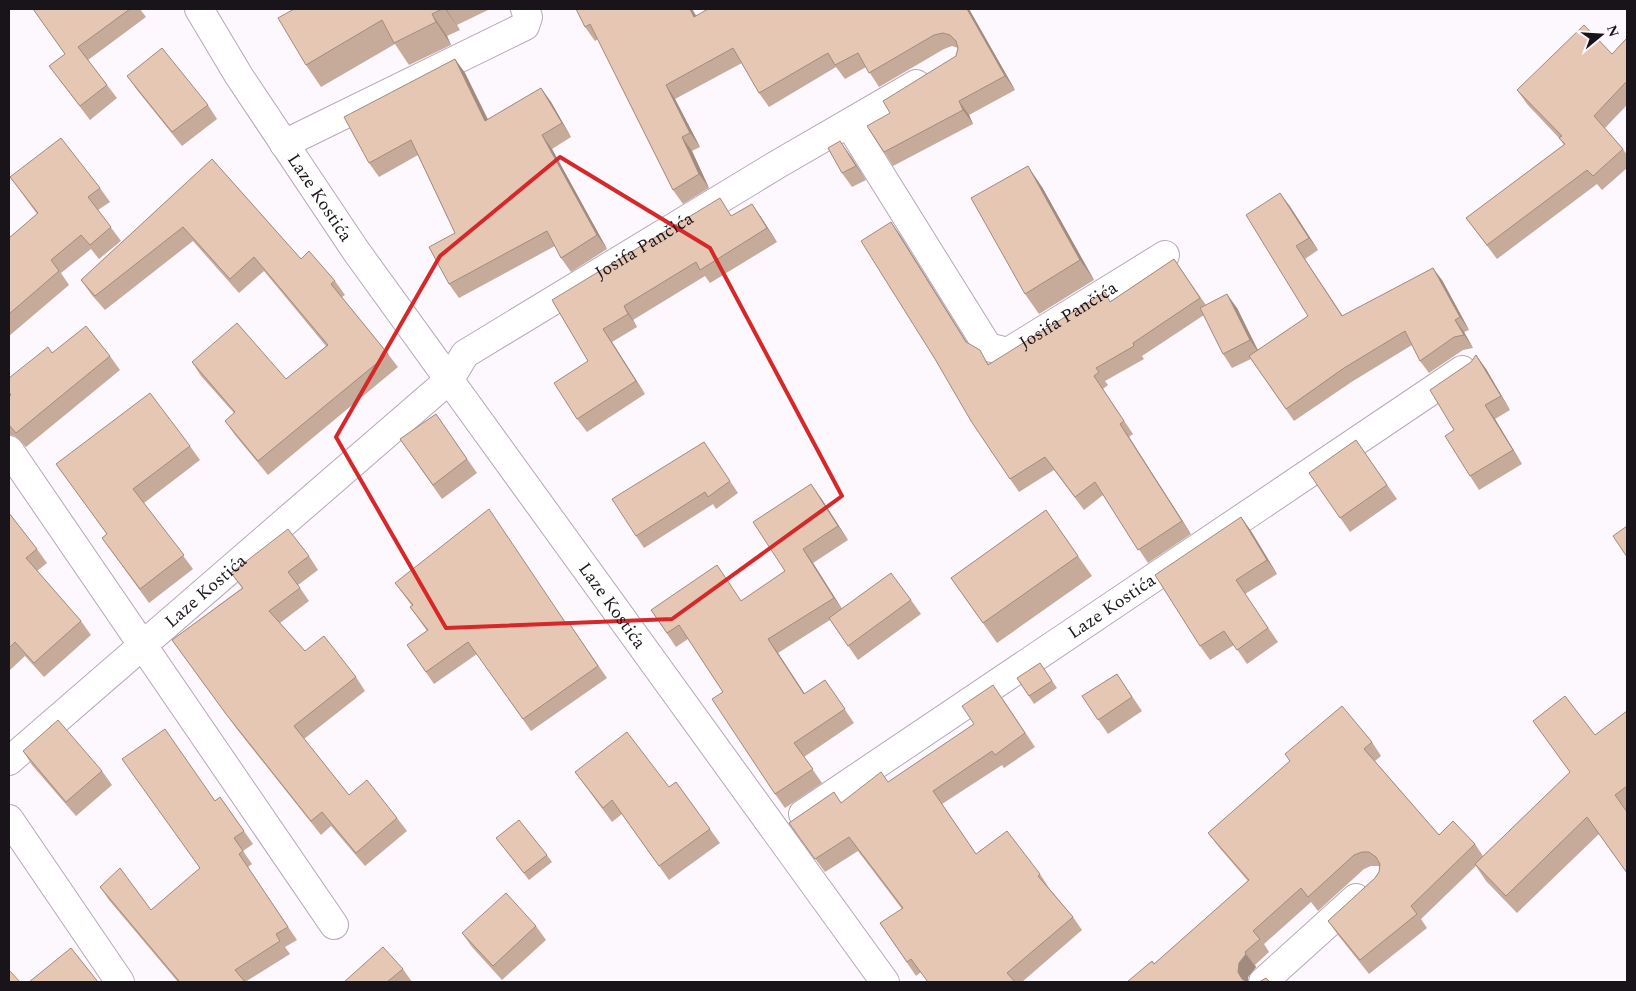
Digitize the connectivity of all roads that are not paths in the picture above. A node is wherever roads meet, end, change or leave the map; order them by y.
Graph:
1 (199, 9) edge
2 (526, 9) edge
3 (935, 72) edge
4 (848, 124) junction
5 (284, 144) junction
6 (1165, 255) dead end
7 (1472, 363) edge
8 (450, 379) junction
9 (9, 450) edge
10 (142, 645) junction
11 (9, 761) edge
12 (9, 819) edge
13 (777, 832) junction
14 (1374, 881) edge
15 (334, 925) dead end
16 (120, 982) edge
17 (885, 982) edge
18 (1263, 982) edge

1 - 5 street, Laze Kostića
2 - 5 street
3 - 4 street, Josifa Pančića
4 - 6 street, Josifa Pančića
4 - 8 street, Josifa Pančića
5 - 8 street, Laze Kostića
7 - 13 street, Laze Kostića
8 - 10 street, Laze Kostića
8 - 13 street, Laze Kostića
9 - 10 street
10 - 11 street, Laze Kostića
10 - 15 street
12 - 16 street
13 - 17 street, Laze Kostića
14 - 18 street

